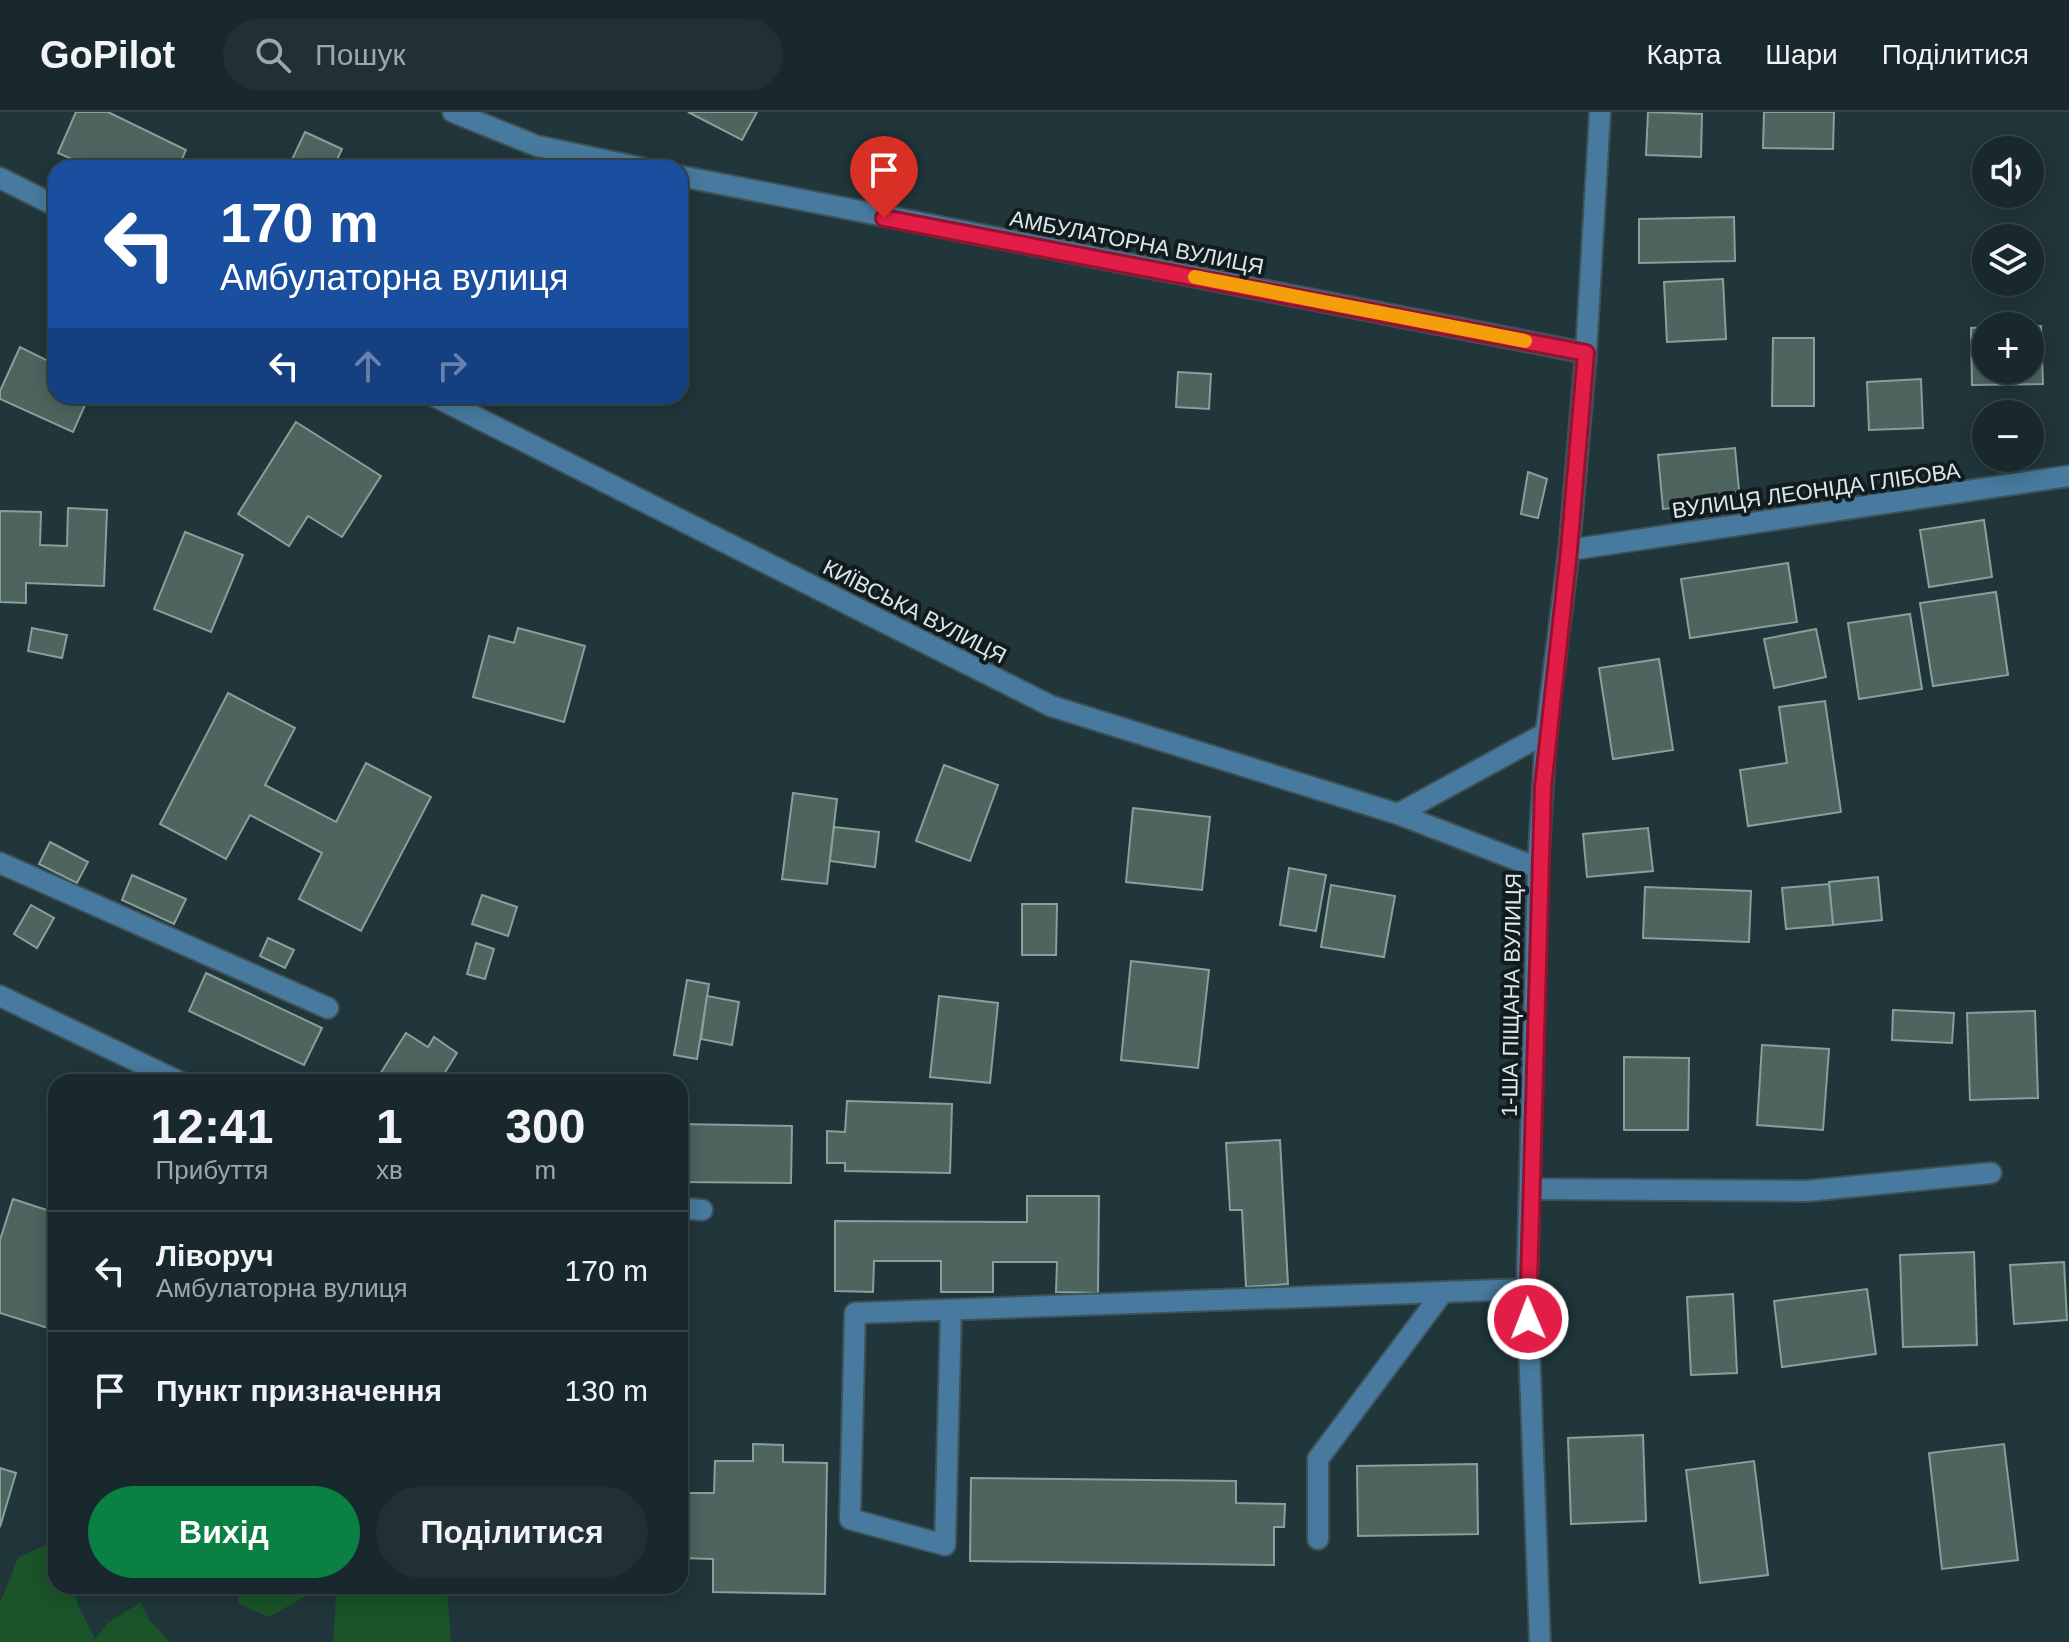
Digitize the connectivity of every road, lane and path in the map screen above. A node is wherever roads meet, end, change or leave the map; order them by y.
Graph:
1 (453, 112) edge
2 (1600, 112) edge
3 (604, 160) edge
4 (0, 178) edge
5 (688, 178) edge
6 (48, 202) edge
7 (1586, 353) junction
8 (450, 404) edge
9 (2069, 476) edge
10 (1569, 550) junction
11 (1546, 733) junction
12 (1398, 814) junction
13 (0, 863) edge
14 (1538, 868) junction
15 (0, 996) edge
16 (328, 1008) dead end
17 (163, 1074) edge
18 (1991, 1173) dead end
19 (1531, 1189) junction
20 (688, 1209) edge
21 (702, 1210) dead end
22 (1527, 1289) junction
23 (1443, 1292) junction
24 (951, 1310) junction
25 (1318, 1539) dead end
26 (1540, 1642) edge

1 - 3 street
2 - 7 street, 1-ША ПІЩАНА ВУЛИЦЯ
4 - 6 street
5 - 7 street, АМБУЛАТОРНА ВУЛИЦЯ
7 - 10 street, 1-ША ПІЩАНА ВУЛИЦЯ
8 - 12 street, КИЇВСЬКА ВУЛИЦЯ
9 - 10 street, ВУЛИЦЯ ЛЕОНІДА ГЛІБОВА
10 - 11 street, 1-ША ПІЩАНА ВУЛИЦЯ
11 - 12 street
11 - 14 street, 1-ША ПІЩАНА ВУЛИЦЯ
12 - 14 street, КИЇВСЬКА ВУЛИЦЯ
13 - 16 street
14 - 19 street, 1-ША ПІЩАНА ВУЛИЦЯ
15 - 17 street
18 - 19 street
19 - 22 street, 1-ША ПІЩАНА ВУЛИЦЯ
20 - 21 street
22 - 23 street
22 - 26 street, 1-ША ПІЩАНА ВУЛИЦЯ
23 - 24 street
23 - 25 street
24 - 24 street

